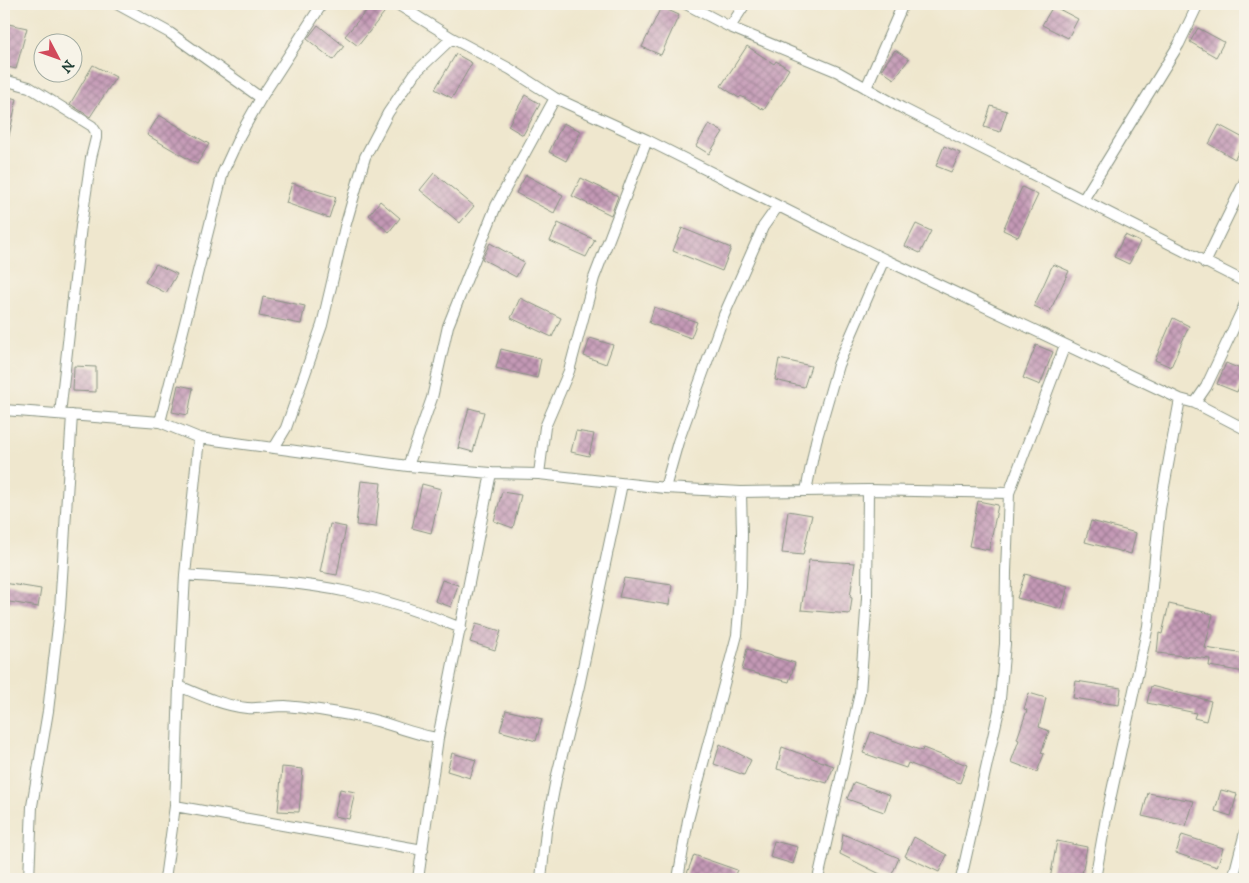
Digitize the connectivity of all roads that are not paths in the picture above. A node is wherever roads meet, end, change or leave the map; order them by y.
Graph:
1 (117, 4) edge
2 (322, 4) edge
3 (397, 4) edge
4 (686, 4) edge
5 (745, 4) edge
6 (903, 4) edge
7 (1198, 4) edge
8 (730, 28) junction
9 (452, 38) junction
10 (4, 80) edge
11 (866, 88) junction
12 (261, 98) junction
13 (555, 98) junction
14 (647, 140) junction
15 (1245, 181) edge
16 (1083, 200) junction
17 (778, 206) junction
18 (884, 259) junction
19 (1205, 263) junction
20 (1245, 282) edge
21 (1245, 304) edge
22 (1065, 345) junction
23 (1180, 399) junction
24 (1195, 403) junction
25 (4, 410) edge
26 (60, 414) junction
27 (72, 415) junction
28 (160, 422) junction
29 (1245, 429) edge
30 (199, 438) junction
31 (274, 448) junction
32 (408, 466) junction
33 (491, 473) junction
34 (540, 474) junction
35 (622, 484) junction
36 (665, 488) junction
37 (868, 490) junction
38 (806, 491) junction
39 (741, 492) junction
40 (1009, 493) junction
41 (185, 575) junction
42 (461, 628) junction
43 (179, 686) junction
44 (438, 738) junction
45 (175, 806) junction
46 (1245, 832) edge
47 (423, 850) junction
48 (29, 879) edge
49 (165, 879) edge
50 (418, 879) edge
51 (541, 879) edge
52 (678, 879) edge
53 (818, 879) edge
54 (961, 879) edge
55 (1095, 879) edge
56 (1233, 879) edge

1 - 12 street
2 - 12 street
3 - 9 street
4 - 8 street
5 - 8 street
6 - 11 street
7 - 16 street
8 - 11 street
9 - 13 street
9 - 31 street
10 - 26 street
11 - 16 street
12 - 28 street
13 - 14 street
13 - 32 street
14 - 17 street
14 - 34 street
15 - 19 street
16 - 19 street
17 - 18 street
17 - 36 street
18 - 22 street
18 - 38 street
19 - 20 street
21 - 24 street
22 - 23 street
22 - 40 street
23 - 24 street
23 - 55 street
24 - 29 street
25 - 26 street
26 - 27 street
27 - 28 street
27 - 48 street
28 - 30 street
30 - 31 street
30 - 41 street
31 - 32 street
32 - 33 street
33 - 34 street
33 - 42 street
34 - 35 street
35 - 36 street
35 - 51 street
36 - 39 street
37 - 38 street
37 - 40 street
37 - 53 street
38 - 39 street
39 - 52 street
40 - 54 street
41 - 42 street
41 - 43 street
42 - 44 street
43 - 44 street
43 - 45 street
44 - 47 street
45 - 47 street
45 - 49 street
46 - 56 street
47 - 50 street

